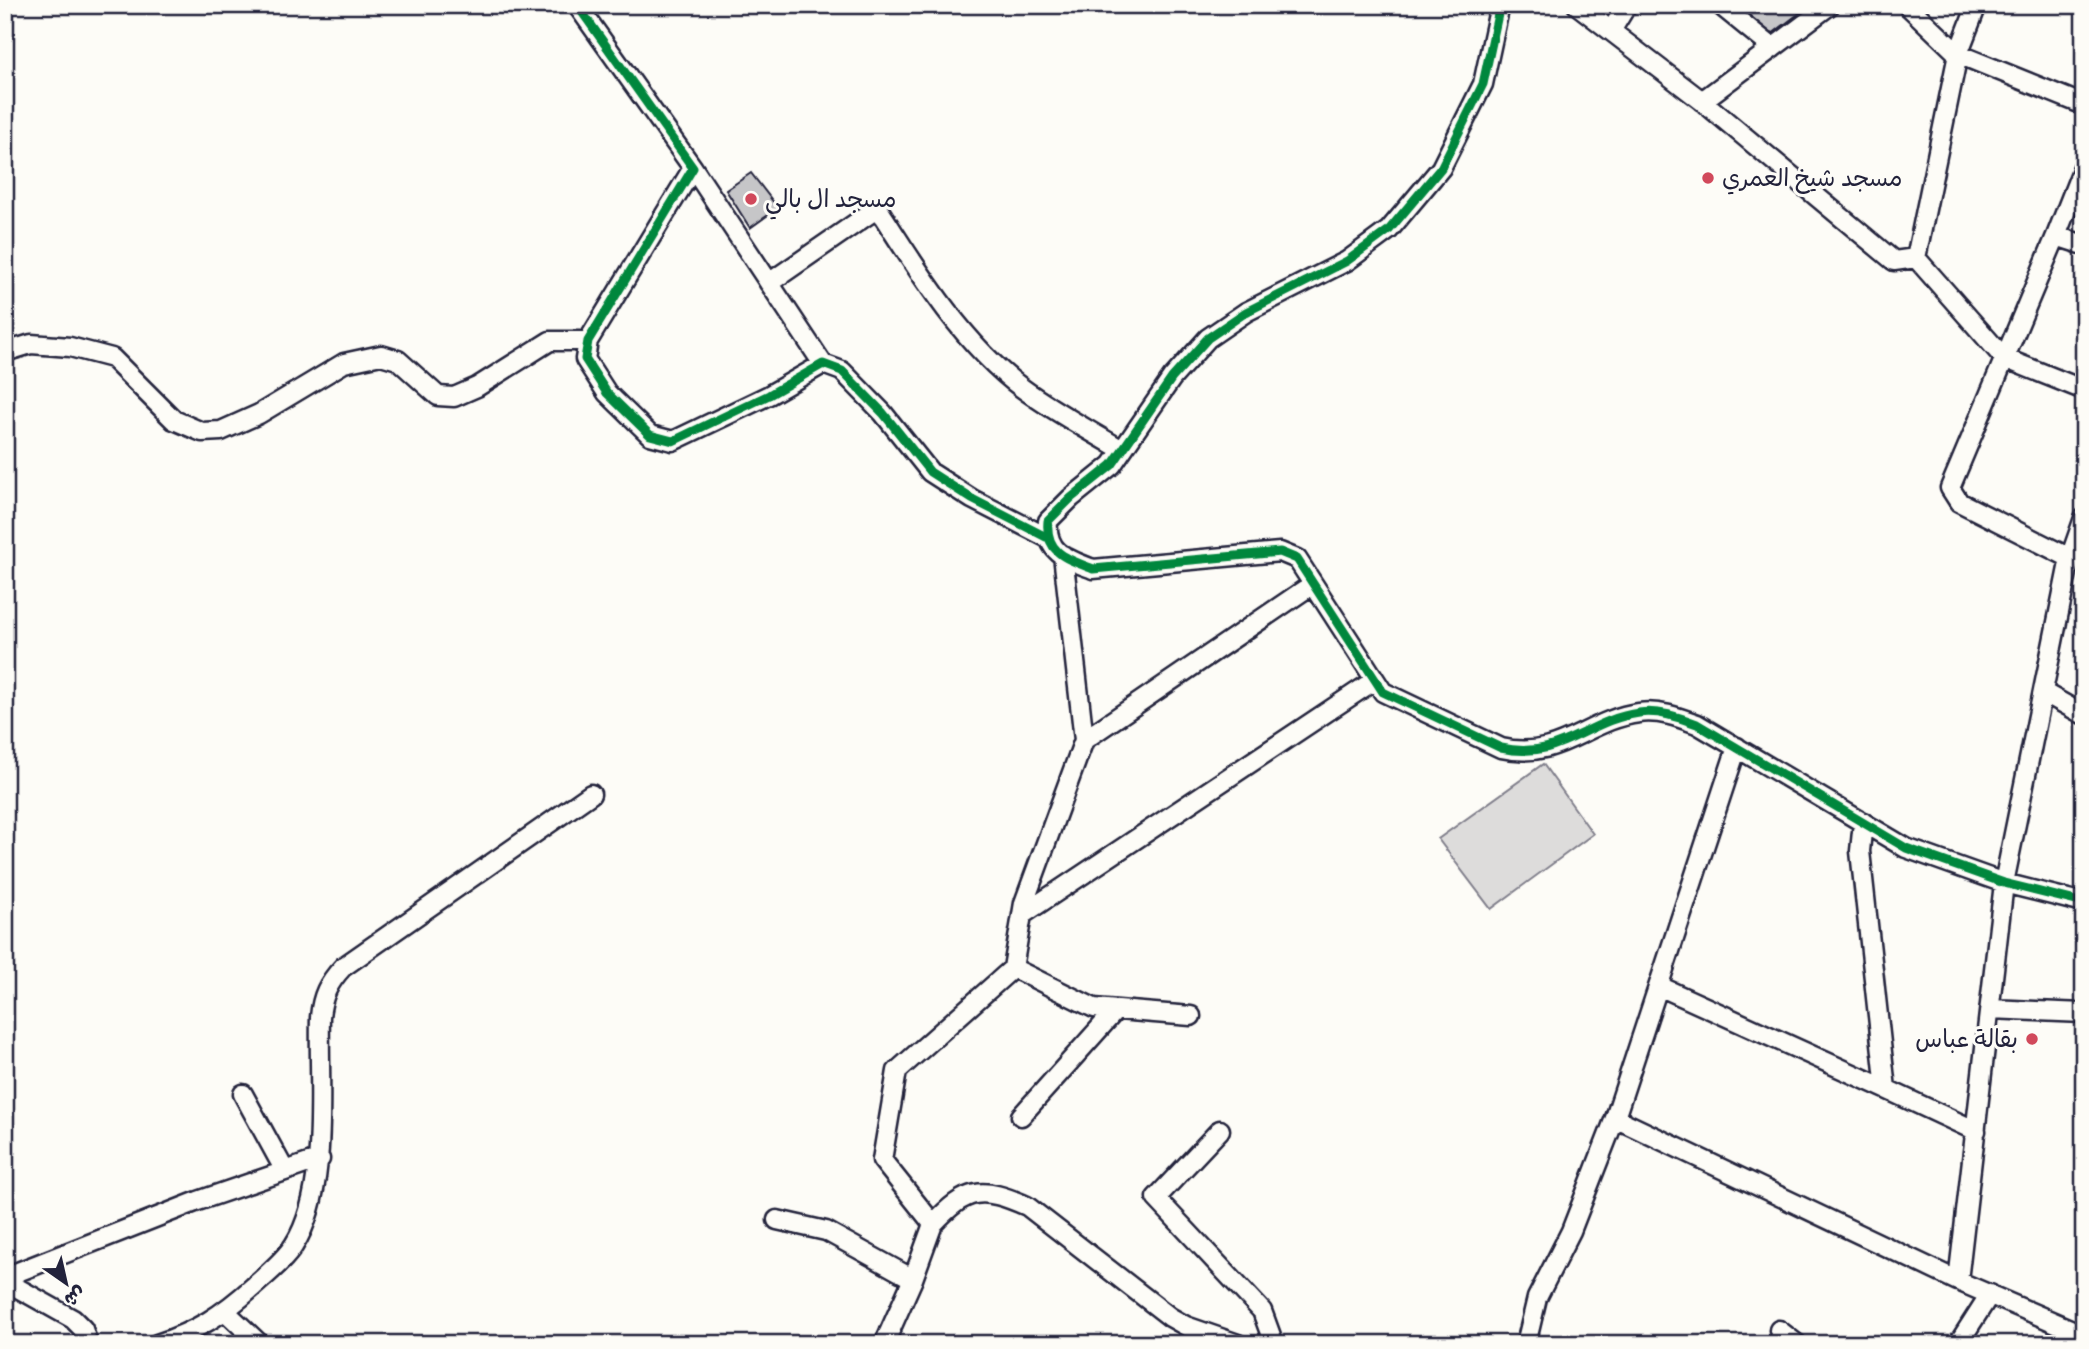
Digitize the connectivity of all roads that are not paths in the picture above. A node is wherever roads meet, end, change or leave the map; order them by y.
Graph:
1 (577, 5) edge
2 (1500, 5) edge
3 (1577, 5) edge
4 (1627, 5) edge
5 (1720, 5) edge
6 (1830, 5) edge
7 (1907, 5) edge
8 (1977, 5) edge
9 (1611, 31) junction
10 (1773, 48) junction
11 (1958, 54) junction
12 (1702, 101) junction
13 (2084, 105) edge
14 (2084, 164) edge
15 (693, 168) junction
16 (2056, 236) junction
17 (2084, 245) edge
18 (1916, 258) junction
19 (769, 283) junction
20 (588, 341) junction
21 (5, 352) edge
22 (2004, 358) junction
23 (823, 364) junction
24 (2084, 390) edge
25 (1122, 450) junction
26 (2084, 518) edge
27 (1046, 537) junction
28 (1063, 555) junction
29 (2070, 558) junction
30 (1313, 584) junction
31 (1375, 680) junction
32 (2043, 692) junction
33 (2084, 715) edge
34 (1084, 740) junction
35 (1737, 747) junction
36 (591, 794) dead end
37 (1863, 822) junction
38 (2004, 883) junction
39 (2084, 903) edge
40 (1022, 915) junction
41 (1013, 968) junction
42 (1659, 986) junction
43 (1990, 1009) junction
44 (1116, 1010) junction
45 (2084, 1013) edge
46 (1191, 1016) dead end
47 (1886, 1089) junction
48 (243, 1094) dead end
49 (1021, 1116) dead end
50 (1615, 1118) junction
51 (1220, 1130) dead end
52 (1976, 1131) junction
53 (320, 1159) junction
54 (285, 1171) junction
55 (777, 1220) dead end
56 (933, 1224) junction
57 (5, 1279) edge
58 (913, 1279) junction
59 (1958, 1281) junction
60 (1990, 1294) junction
61 (226, 1312) junction
62 (1779, 1330) dead end
63 (2084, 1335) edge
64 (88, 1343) edge
65 (157, 1344) edge
66 (260, 1344) edge
67 (884, 1344) edge
68 (1238, 1344) edge
69 (1274, 1344) edge
70 (1526, 1344) edge
71 (1797, 1344) edge
72 (1958, 1344) edge

1 - 15 street
2 - 25 street
3 - 9 street
4 - 9 street
5 - 10 street
6 - 10 street
7 - 11 street
8 - 11 street
9 - 12 street
10 - 12 street
11 - 13 street
11 - 18 street
12 - 18 street
14 - 16 street
15 - 19 street
15 - 20 street
16 - 17 street
16 - 22 street
18 - 22 street
19 - 23 street
19 - 25 street
20 - 21 street
20 - 23 street
22 - 24 street
22 - 29 street
23 - 27 street
25 - 27 street
26 - 29 street
27 - 28 street
28 - 30 street
28 - 34 street
29 - 32 street
30 - 31 street
30 - 34 street
31 - 35 street
31 - 40 street
32 - 33 street
32 - 38 street
34 - 40 street
35 - 37 street
35 - 42 street
36 - 53 street
37 - 38 street
37 - 47 street
38 - 39 street
38 - 43 street
40 - 41 street
41 - 44 street
41 - 56 street
42 - 47 street
42 - 50 street
43 - 45 street
43 - 52 street
44 - 46 street
44 - 49 street
47 - 52 street
48 - 54 street
50 - 59 street
50 - 70 street
51 - 69 street
52 - 59 street
53 - 54 street
53 - 61 street
54 - 57 street
55 - 58 street
56 - 58 street
56 - 68 street
57 - 64 street
58 - 67 street
59 - 60 street
60 - 63 street
60 - 72 street
61 - 65 street
61 - 66 street
62 - 71 street

